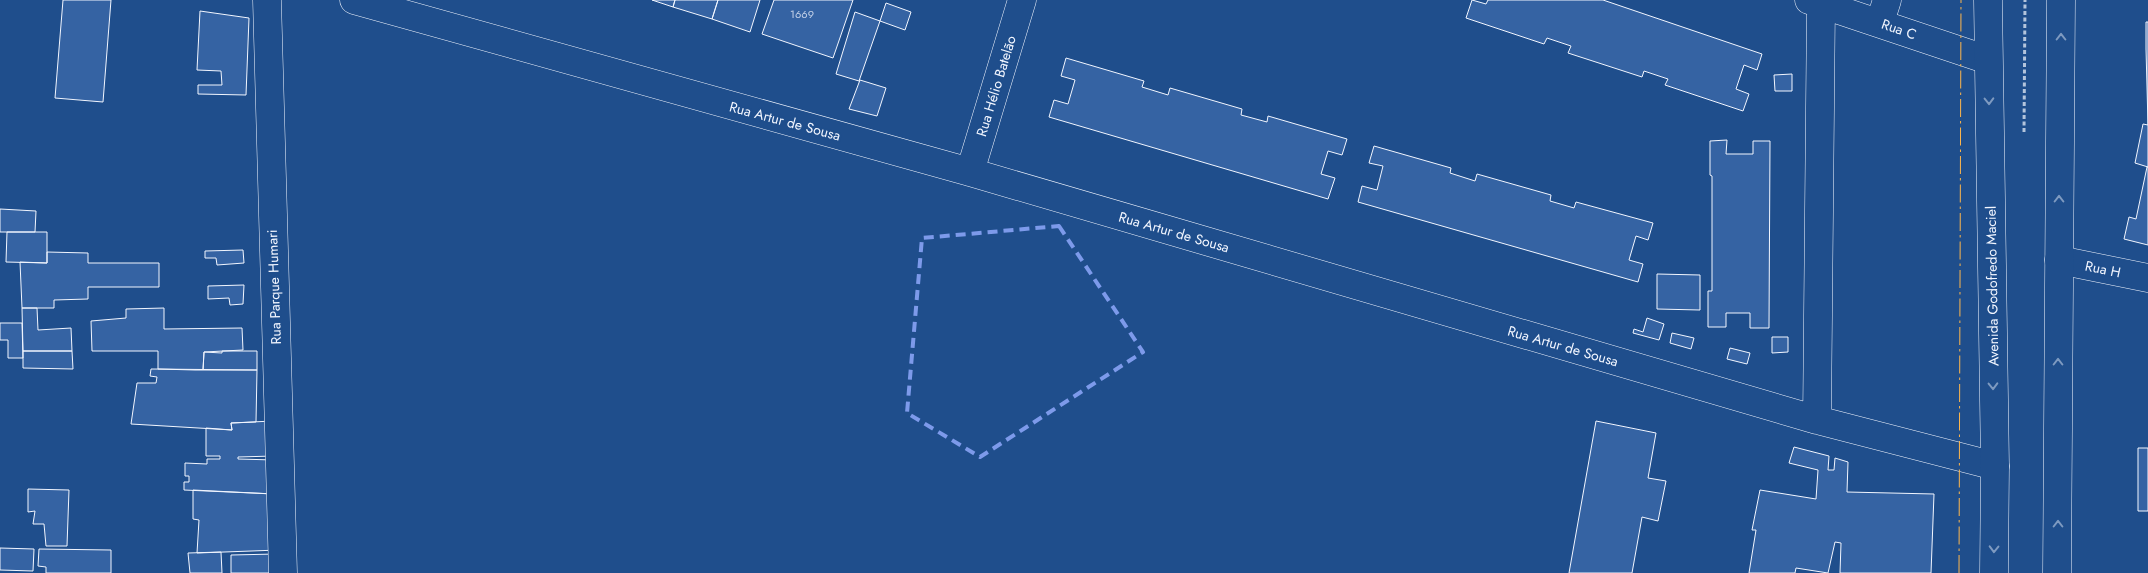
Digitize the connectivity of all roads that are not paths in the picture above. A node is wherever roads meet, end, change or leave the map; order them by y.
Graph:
1 (267, 0) edge
2 (354, 0) edge
3 (1022, 0) edge
4 (1988, 0) edge
5 (2061, 0) edge
6 (1815, 2) edge
7 (1883, 11) edge
8 (1988, 60) junction
9 (970, 172) junction
10 (2059, 260) junction
11 (2148, 278) edge
12 (1817, 420) junction
13 (1995, 466) junction
14 (282, 573) edge
15 (1994, 573) edge
16 (2058, 573) edge

1 - 14 street, Rua Parque Humari
2 - 9 street, Rua Artur de Sousa
3 - 9 street, Rua Hélio Batelão
4 - 8 street, Avenida Godofredo Maciel
10 -> 5 street
6 - 7 street, Rua C
6 - 12 street
7 - 8 street, Rua C
8 -> 13 street, Avenida Godofredo Maciel
9 - 12 street, Rua Artur de Sousa
10 - 11 street, Rua H
16 -> 10 street
12 - 13 street, Rua Artur de Sousa
13 -> 15 street, Avenida Godofredo Maciel

